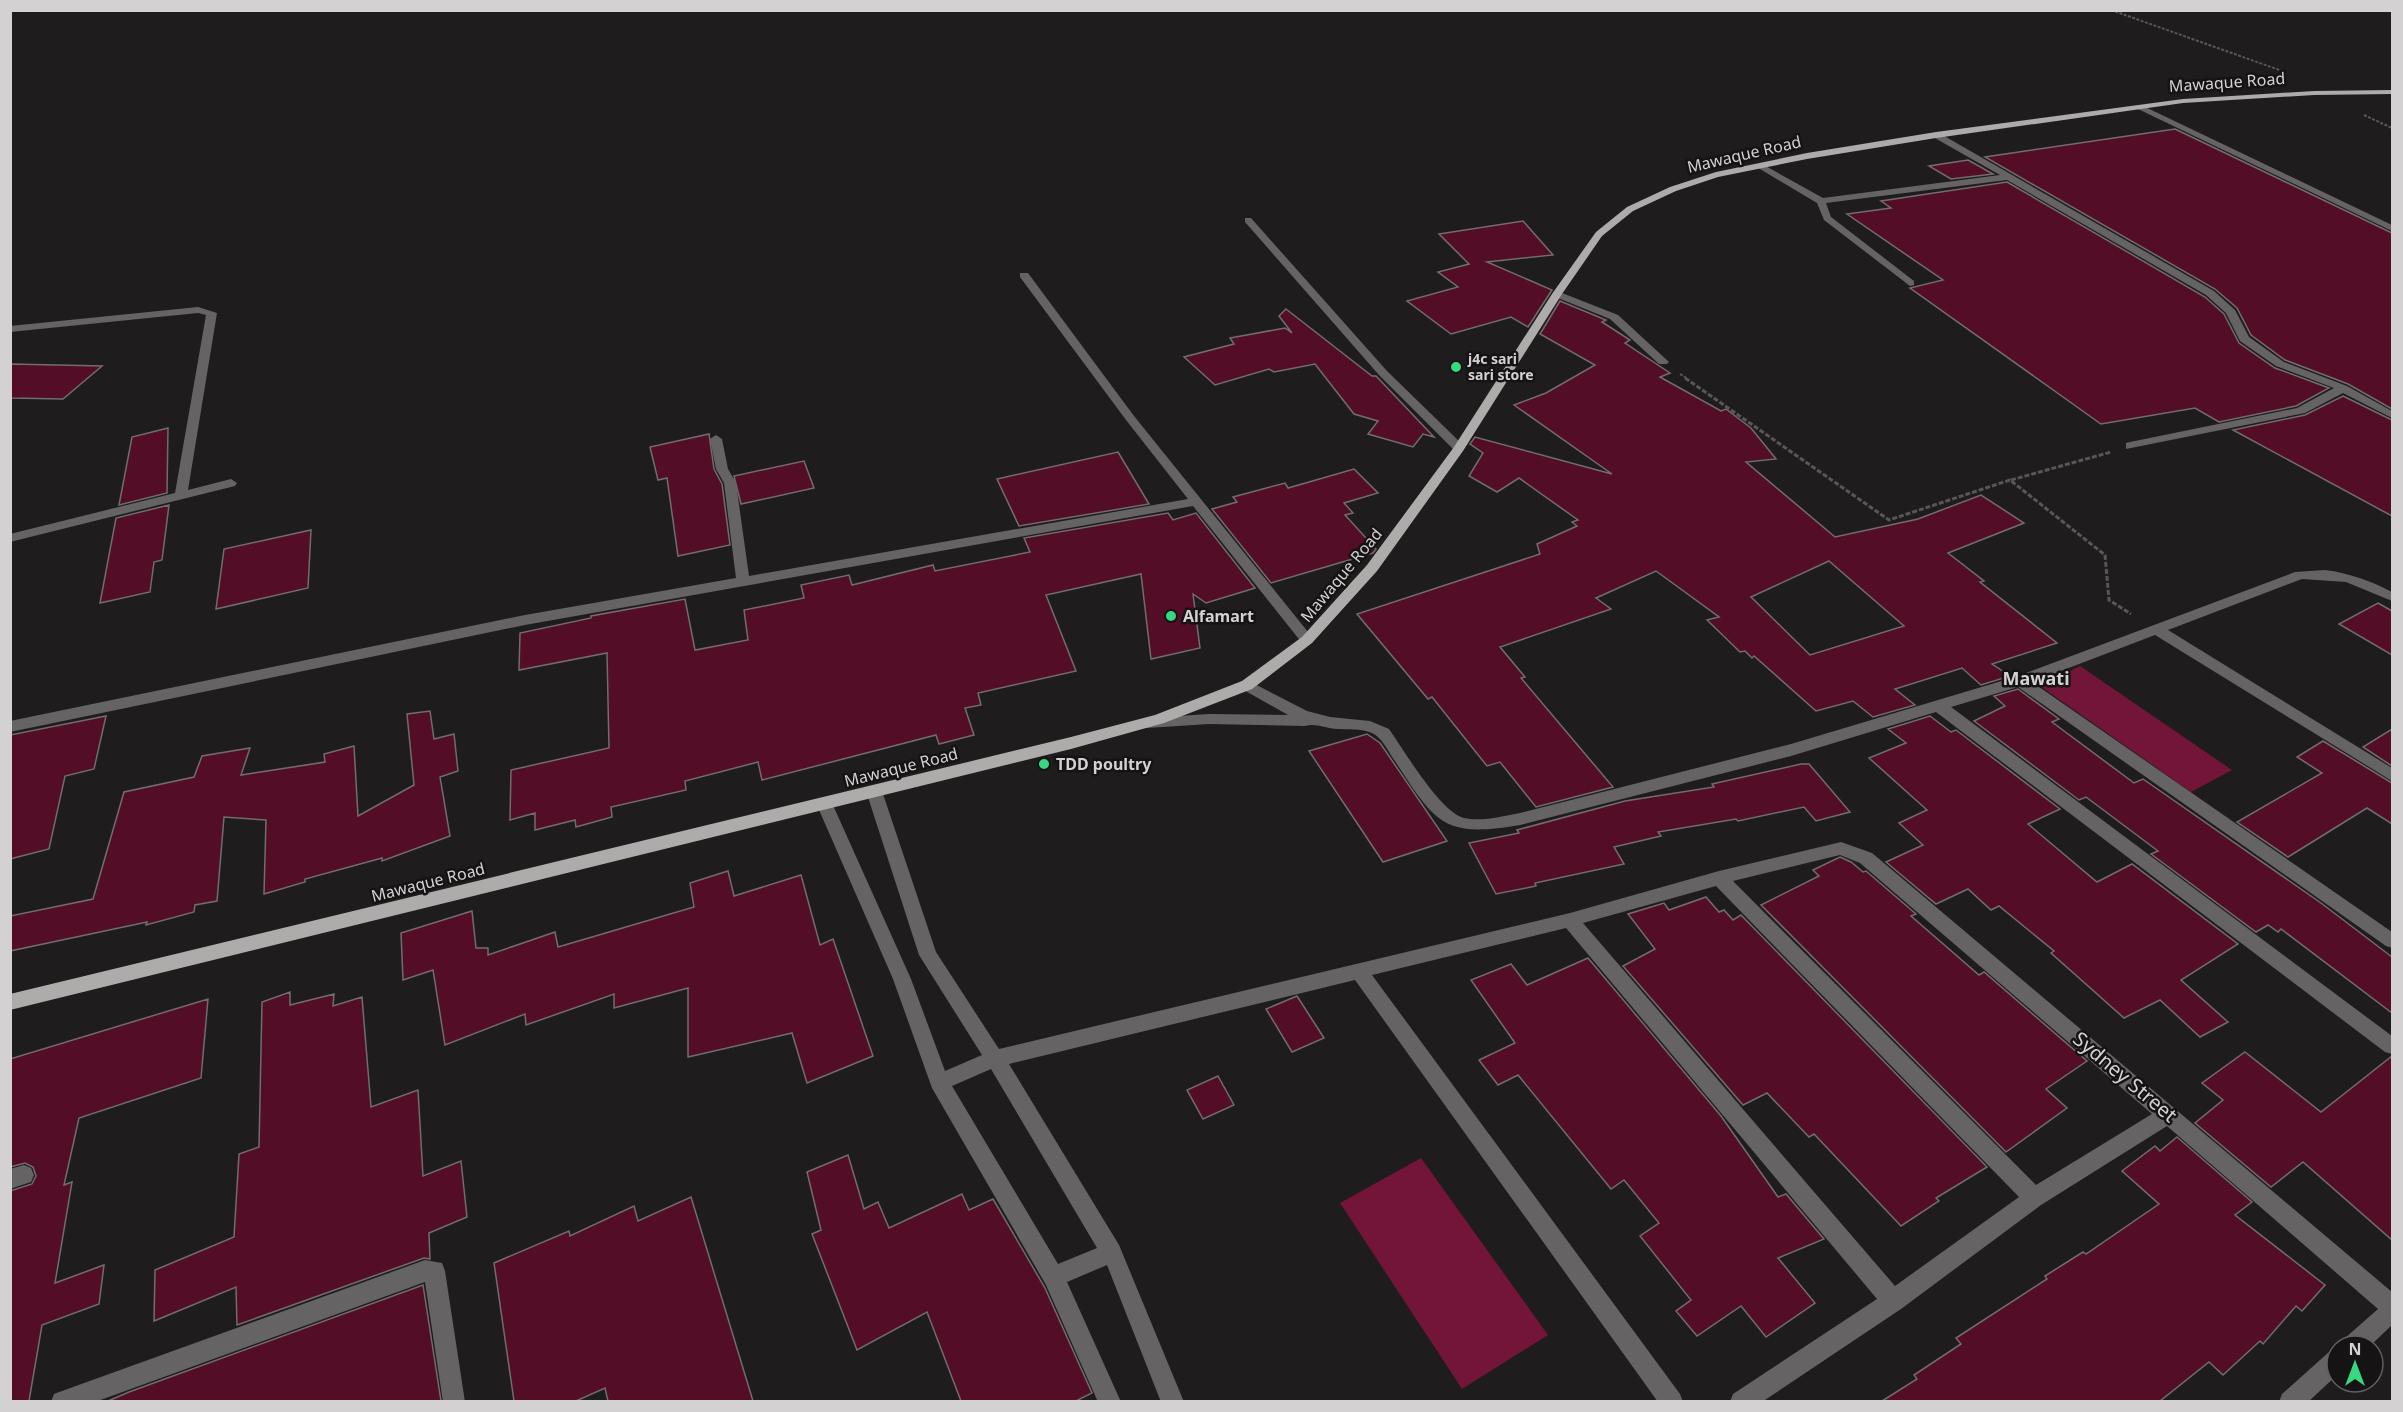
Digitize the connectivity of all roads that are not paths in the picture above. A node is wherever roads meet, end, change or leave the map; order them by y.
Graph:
1 (2392, 92) edge
2 (2141, 107) junction
3 (1936, 135) junction
4 (1759, 166) junction
5 (2009, 177) junction
6 (1821, 201) junction
7 (1248, 220) dead end
8 (2392, 228) edge
9 (1024, 275) dead end
10 (1910, 283) dead end
11 (1557, 294) junction
12 (10, 329) edge
13 (1663, 362) road end
14 (2343, 388) junction
15 (2392, 415) edge
16 (716, 439) dead end
17 (2130, 446) road end
18 (1459, 448) junction
19 (231, 483) dead end
20 (181, 495) junction
21 (1195, 501) junction
22 (10, 538) edge
23 (743, 581) junction
24 (2392, 597) edge
25 (2156, 629) junction
26 (1307, 640) junction
27 (2020, 681) junction
28 (1247, 685) junction
29 (1940, 706) junction
30 (1324, 722) junction
31 (1144, 723) junction
32 (10, 727) edge
33 (2392, 775) edge
34 (874, 791) junction
35 (824, 803) junction
36 (1719, 878) junction
37 (1570, 920) junction
38 (2392, 941) edge
39 (1359, 971) junction
40 (10, 1002) edge
41 (2392, 1046) edge
42 (995, 1059) junction
43 (939, 1082) junction
44 (2169, 1114) junction
45 (2034, 1198) junction
46 (1112, 1252) junction
47 (1054, 1277) junction
48 (1893, 1301) junction
49 (2392, 1308) edge
50 (2365, 1334) edge
51 (2325, 1370) edge
52 (62, 1401) edge
53 (454, 1401) edge
54 (1110, 1401) edge
55 (1173, 1401) edge
56 (1672, 1401) edge
57 (1741, 1401) edge
58 (2290, 1401) edge

1 - 2 main road, Mawaque Road
2 - 3 main road, Mawaque Road
2 - 8 street
3 - 4 main road, Mawaque Road
3 - 5 street
4 - 6 street
4 - 11 main road, Mawaque Road
5 - 6 street
5 - 14 street
6 - 10 street
7 - 18 street
9 - 21 street
11 - 13 street
11 - 18 main road, Mawaque Road
12 - 20 street
14 - 15 street
14 - 17 street
16 - 23 street
18 - 26 main road, Mawaque Road
19 - 20 street
20 - 22 street
21 - 23 street
21 - 26 street
23 - 32 street
24 - 25 street
25 - 27 street
25 - 33 street
26 - 28 main road, Mawaque Road
27 - 29 street
27 - 38 street
28 - 30 street
28 - 31 main road, Mawaque Road
29 - 30 street
29 - 41 street
30 - 31 street
31 - 34 main road, Mawaque Road
34 - 35 main road, Mawaque Road
34 - 42 street
35 - 40 main road, Mawaque Road
35 - 43 street
36 - 37 street
36 - 44 street, Sydney Street
36 - 45 street
37 - 39 street
37 - 48 street
39 - 42 street
39 - 56 street
42 - 43 street
42 - 46 street
43 - 47 street
44 - 45 street
44 - 49 street, Sydney Street
45 - 48 street
46 - 47 street
46 - 55 street
47 - 54 street
48 - 57 street
49 - 50 street
51 - 58 street
52 - 53 street

